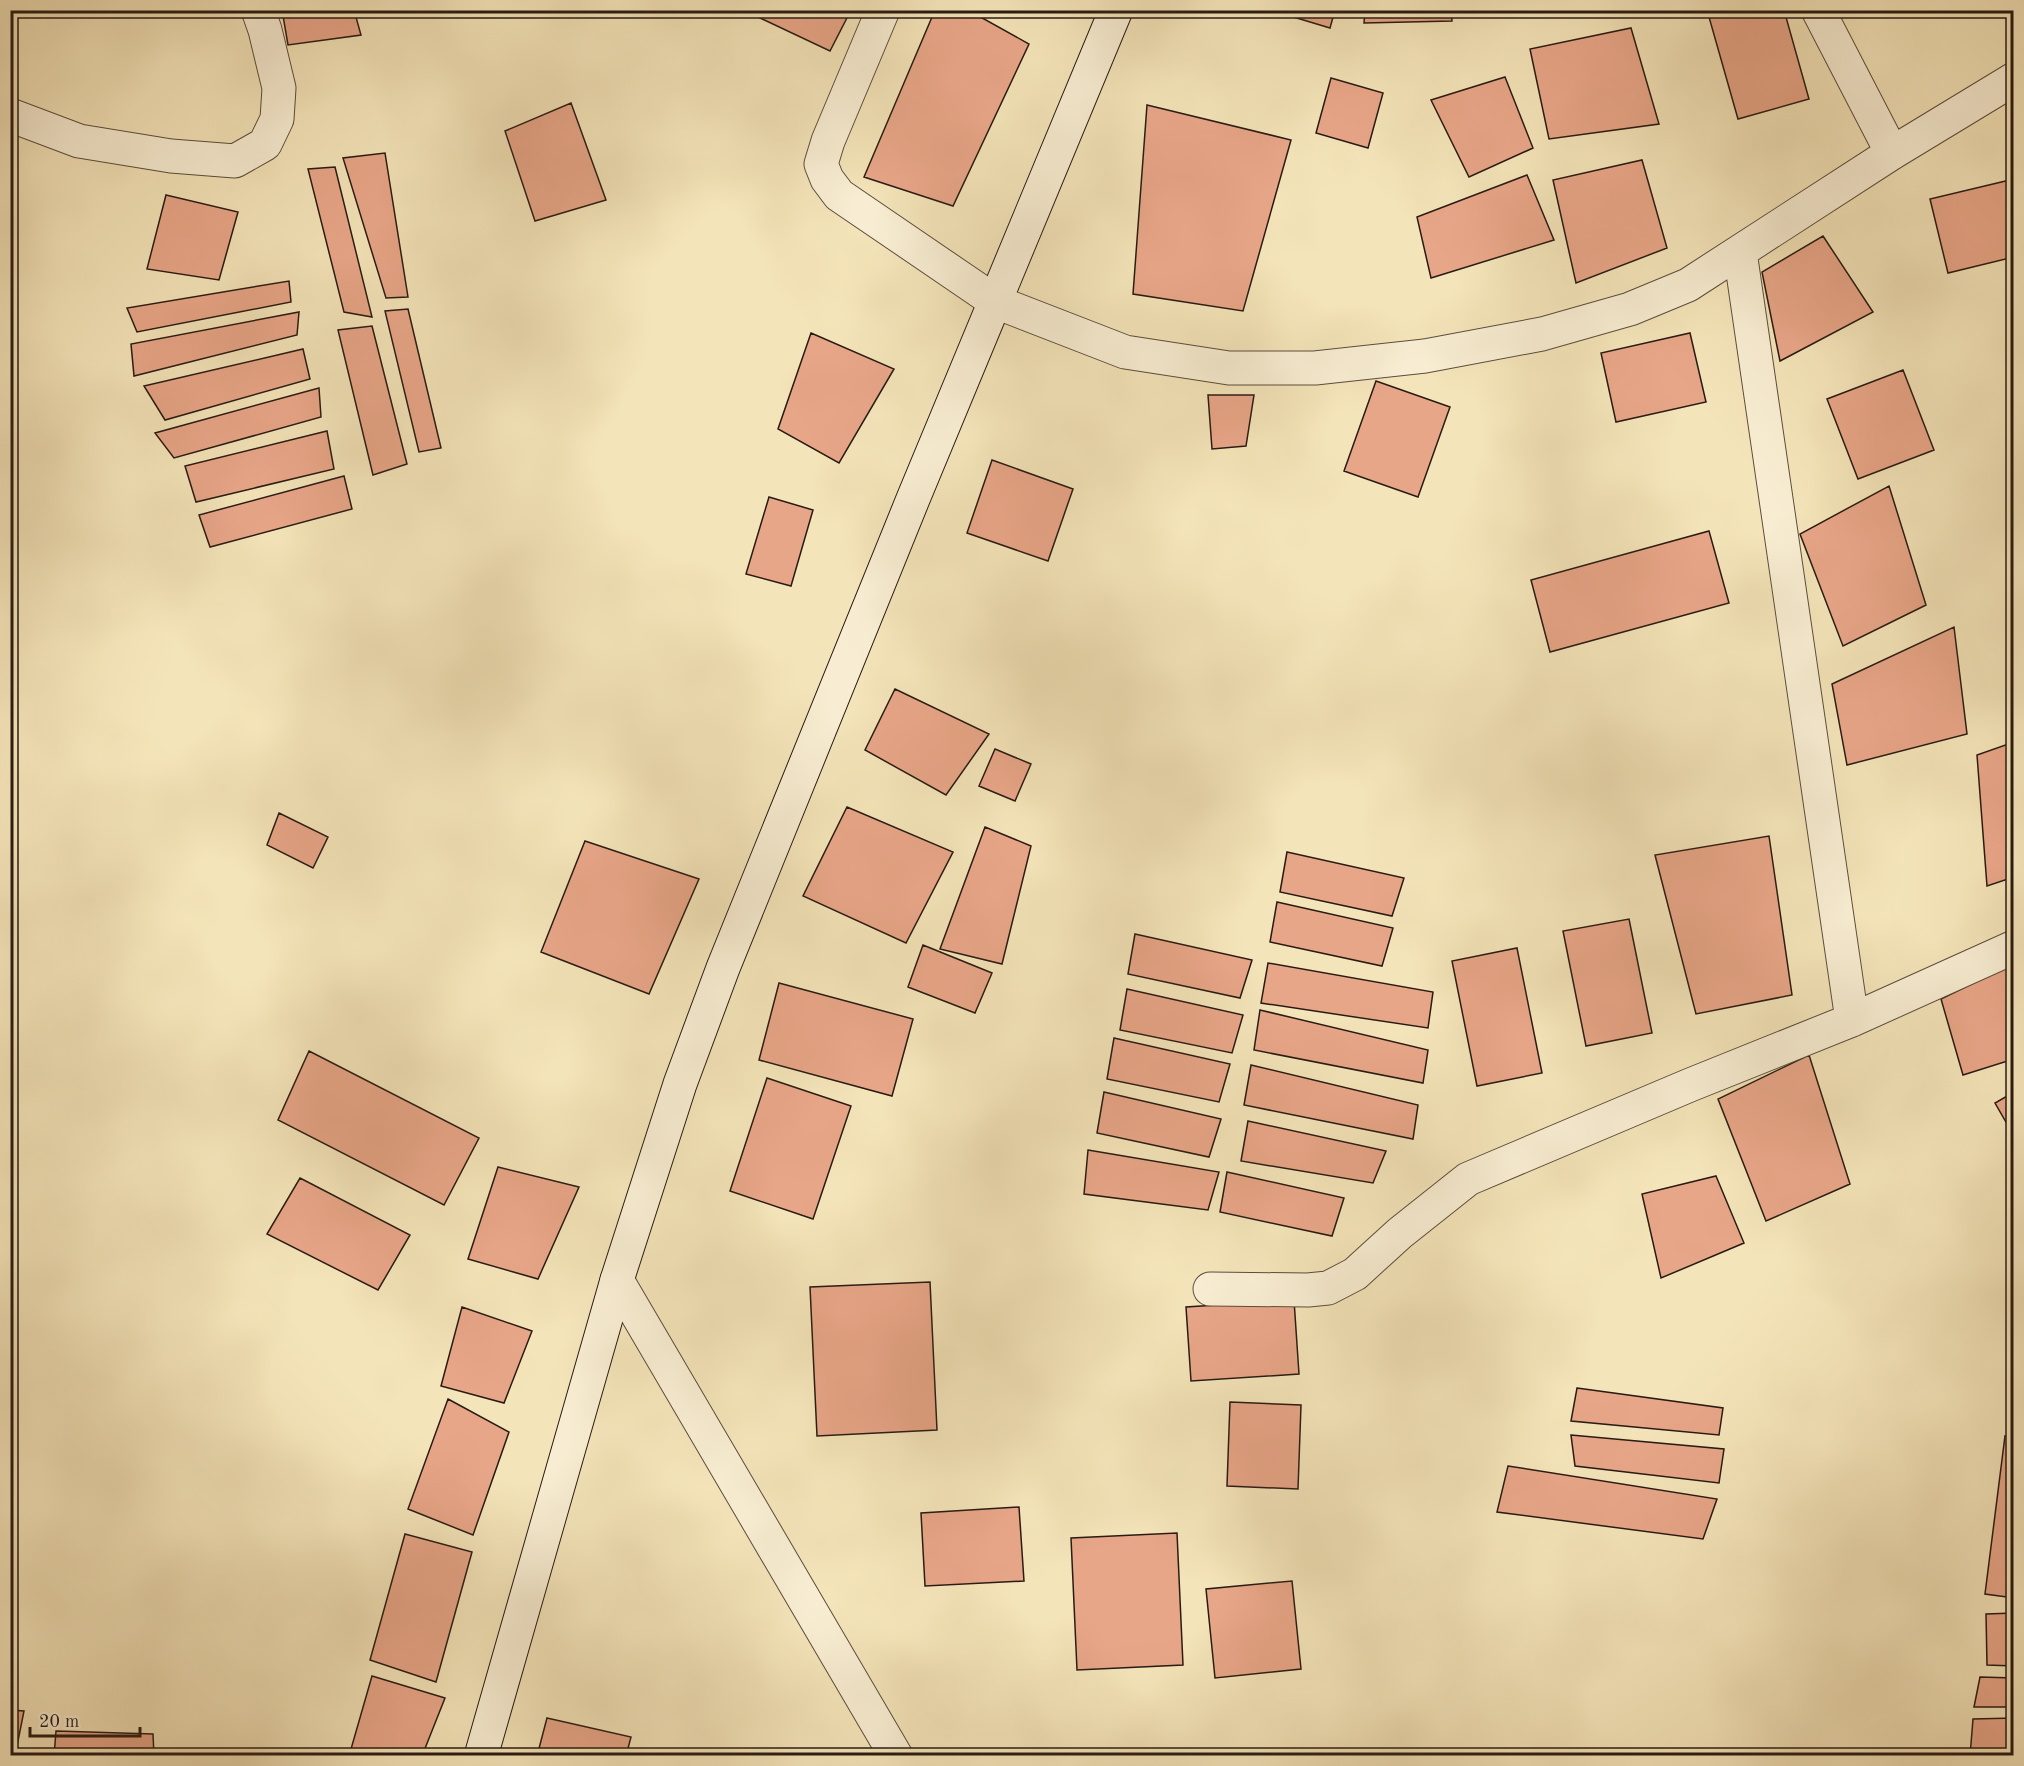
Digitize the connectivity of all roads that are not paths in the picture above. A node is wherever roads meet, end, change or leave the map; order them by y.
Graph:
1 (258, 10) edge
2 (883, 10) edge
3 (1116, 10) edge
4 (1818, 10) edge
5 (2013, 79) edge
6 (10, 115) edge
7 (1892, 153) junction
8 (1740, 252) junction
9 (996, 302) junction
10 (2013, 947) edge
11 (1852, 1020) junction
12 (617, 1280) junction
13 (1210, 1289) dead end
14 (481, 1755) edge
15 (896, 1755) edge

1 - 6 street
2 - 9 street
3 - 9 street
4 - 7 street
5 - 7 street
7 - 8 street
8 - 9 street
8 - 11 street
9 - 12 street
10 - 11 street
11 - 13 street
12 - 14 street
12 - 15 street

